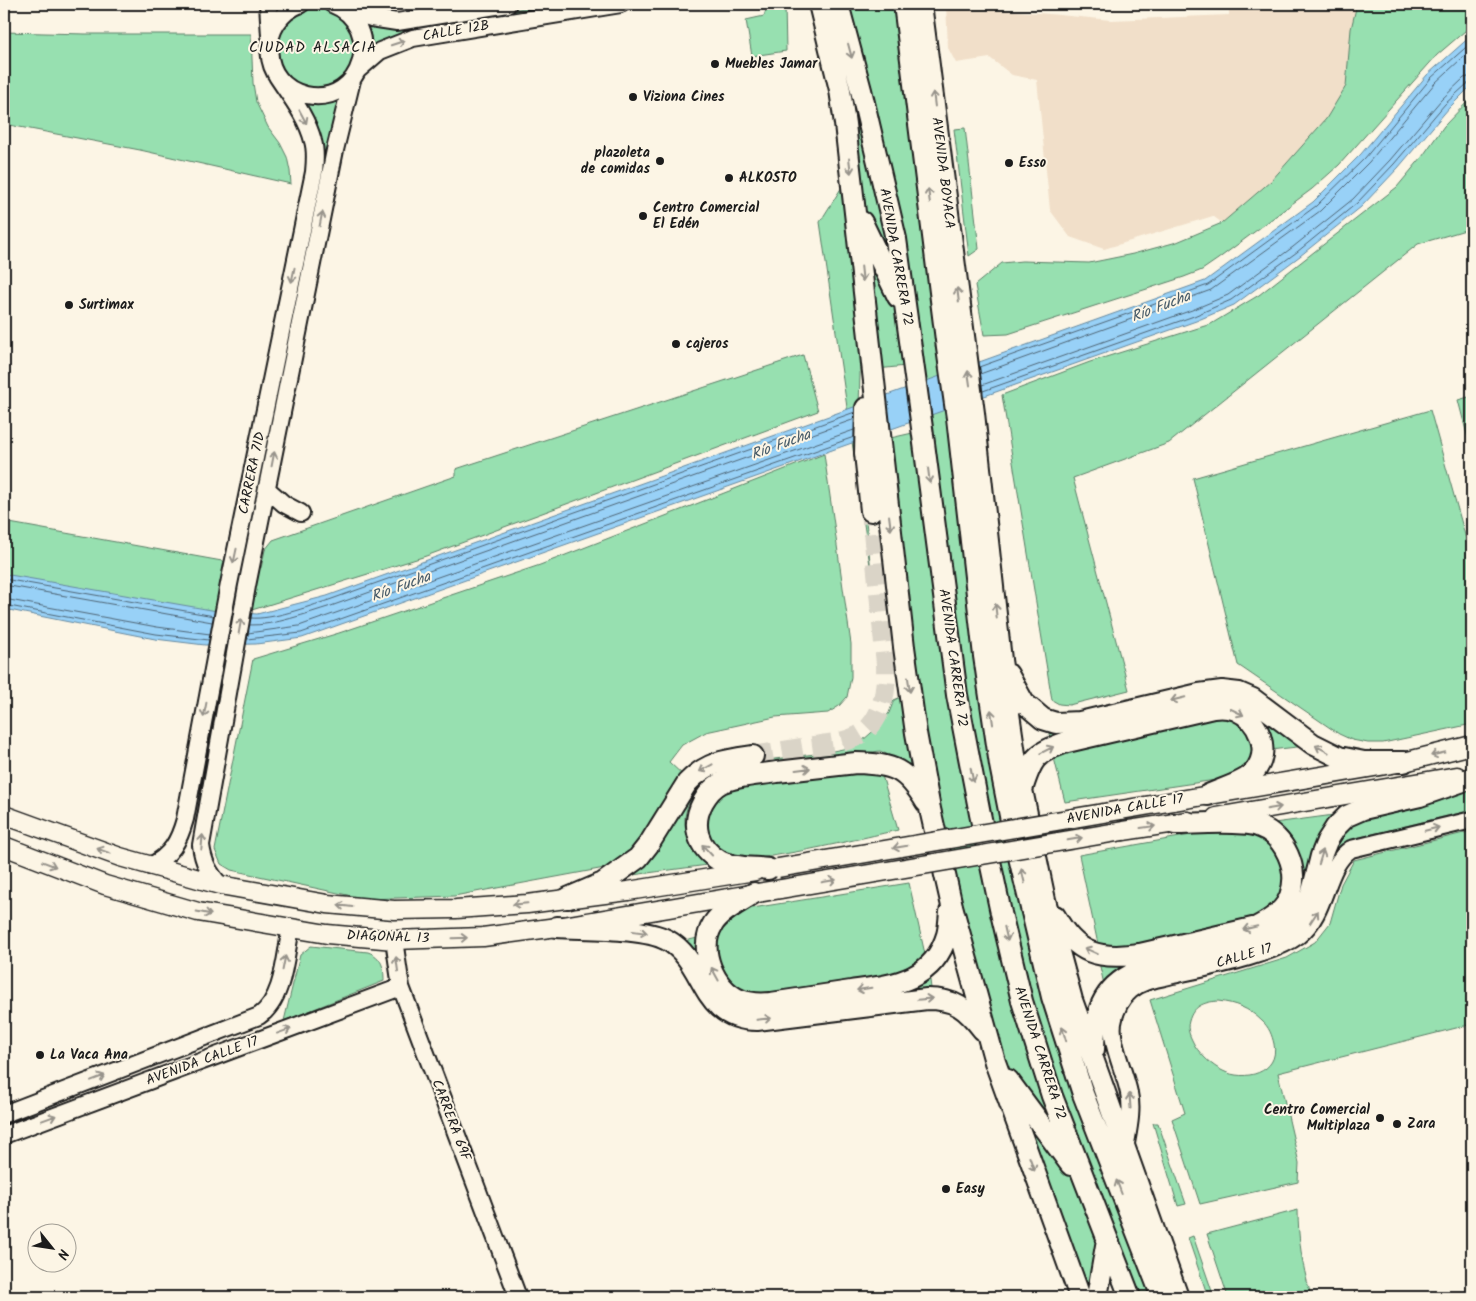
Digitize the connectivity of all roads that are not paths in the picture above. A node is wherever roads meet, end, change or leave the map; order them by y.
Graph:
1 (268, 4) edge
2 (301, 4) edge
3 (508, 4) edge
4 (621, 4) edge
5 (819, 4) edge
6 (838, 4) edge
7 (904, 4) edge
8 (912, 4) edge
9 (921, 4) edge
10 (335, 5) edge
11 (907, 25) junction
12 (270, 38) junction
13 (355, 75) junction
14 (278, 76) junction
15 (855, 208) junction
16 (932, 220) junction
17 (952, 248) junction
18 (906, 314) junction
19 (956, 346) junction
20 (965, 415) junction
21 (873, 442) junction
22 (267, 488) junction
23 (871, 511) tunnel mouth
24 (301, 513) dead end
25 (1001, 660) junction
26 (1472, 746) edge
27 (753, 756) tunnel mouth
28 (1404, 762) junction
29 (1472, 774) edge
30 (1472, 778) edge
31 (1022, 790) junction
32 (1208, 795) junction
33 (930, 809) junction
34 (4, 815) edge
35 (1472, 820) edge
36 (1174, 824) junction
37 (4, 846) edge
38 (150, 866) junction
39 (773, 868) junction
40 (220, 886) junction
41 (781, 889) joint
42 (754, 893) junction
43 (568, 898) junction
44 (1045, 900) junction
45 (952, 906) junction
46 (557, 927) junction
47 (291, 928) junction
48 (394, 940) junction
49 (401, 987) junction
50 (986, 1034) junction
51 (995, 1062) junction
52 (1094, 1062) junction
53 (4, 1114) edge
54 (4, 1135) edge
55 (1125, 1149) junction
56 (1085, 1184) junction
57 (1130, 1215) junction
58 (1107, 1240) junction
59 (1164, 1259) junction
60 (518, 1297) edge
61 (1080, 1297) edge
62 (1097, 1297) edge
63 (1130, 1297) edge
64 (1162, 1297) edge
65 (1178, 1297) edge

1 - 12 street
2 - 12 street
3 - 10 street, CALLE 12B
13 -> 4 street, CALLE 12B
5 -> 15 highway
6 -> 18 highway, AVENIDA CARRERA 72
7 - 11 highway, AVENIDA CARRERA 72
8 - 11 highway
17 -> 9 highway, AVENIDA BOYACA
10 - 13 street, CARRERA 71D
16 -> 11 highway, AVENIDA CARRERA 72
12 - 14 street, CARRERA 71D
13 - 14 street, CALLE 12B
22 -> 13 street, CARRERA 71D
14 -> 38 street, CARRERA 71D
15 - 18 highway
15 -> 21 highway
16 - 17 highway
16 - 19 highway, AVENIDA CARRERA 72
19 -> 17 highway, AVENIDA BOYACA
18 -> 56 highway, AVENIDA CARRERA 72
20 -> 19 highway, AVENIDA CARRERA 72
25 -> 20 highway, AVENIDA CARRERA 72
57 -> 20 highway, AVENIDA CARRERA 72
21 - 23 highway
21 -> 33 highway
22 - 24 street
40 -> 22 street, CARRERA 71D
28 -> 25 highway
25 - 31 highway, AVENIDA CARRERA 72
26 -> 28 main road, AVENIDA CALLE 17
27 -> 43 highway
28 - 32 main road, AVENIDA CALLE 17
36 -> 29 main road, AVENIDA CALLE 17
52 -> 30 highway
31 -> 32 highway
31 - 44 highway, AVENIDA CARRERA 72
32 -> 39 main road, AVENIDA CALLE 17, bridge
39 -> 33 highway
33 - 45 highway
38 -> 34 main road, DIAGONAL 13
55 -> 35 street, CALLE 17
41 -> 36 main road, AVENIDA CALLE 17, bridge
36 -> 44 highway
37 -> 47 main road, DIAGONAL 13
38 - 40 main road, DIAGONAL 13
39 - 43 main road, DIAGONAL 13
43 -> 40 main road, DIAGONAL 13
41 - 42 main road, DIAGONAL 13
45 -> 42 highway
42 - 46 main road, DIAGONAL 13
44 - 52 highway, AVENIDA CARRERA 72
45 - 50 highway
48 -> 46 main road, DIAGONAL 13
46 -> 50 highway
47 - 48 main road, DIAGONAL 13
53 -> 47 street, AVENIDA CALLE 17
49 -> 48 street, CARRERA 69F
54 -> 49 street, AVENIDA CALLE 17
49 - 60 street, CARRERA 69F
50 - 51 highway
51 - 56 highway
51 -> 61 highway
52 - 55 highway, AVENIDA CARRERA 72
55 - 59 highway, AVENIDA CARRERA 72
56 - 58 highway, AVENIDA CARRERA 72
57 - 59 highway
57 - 64 highway, AVENIDA CARRERA 72
58 - 62 highway
58 - 63 highway, AVENIDA CARRERA 72
59 - 65 highway, AVENIDA CARRERA 72

